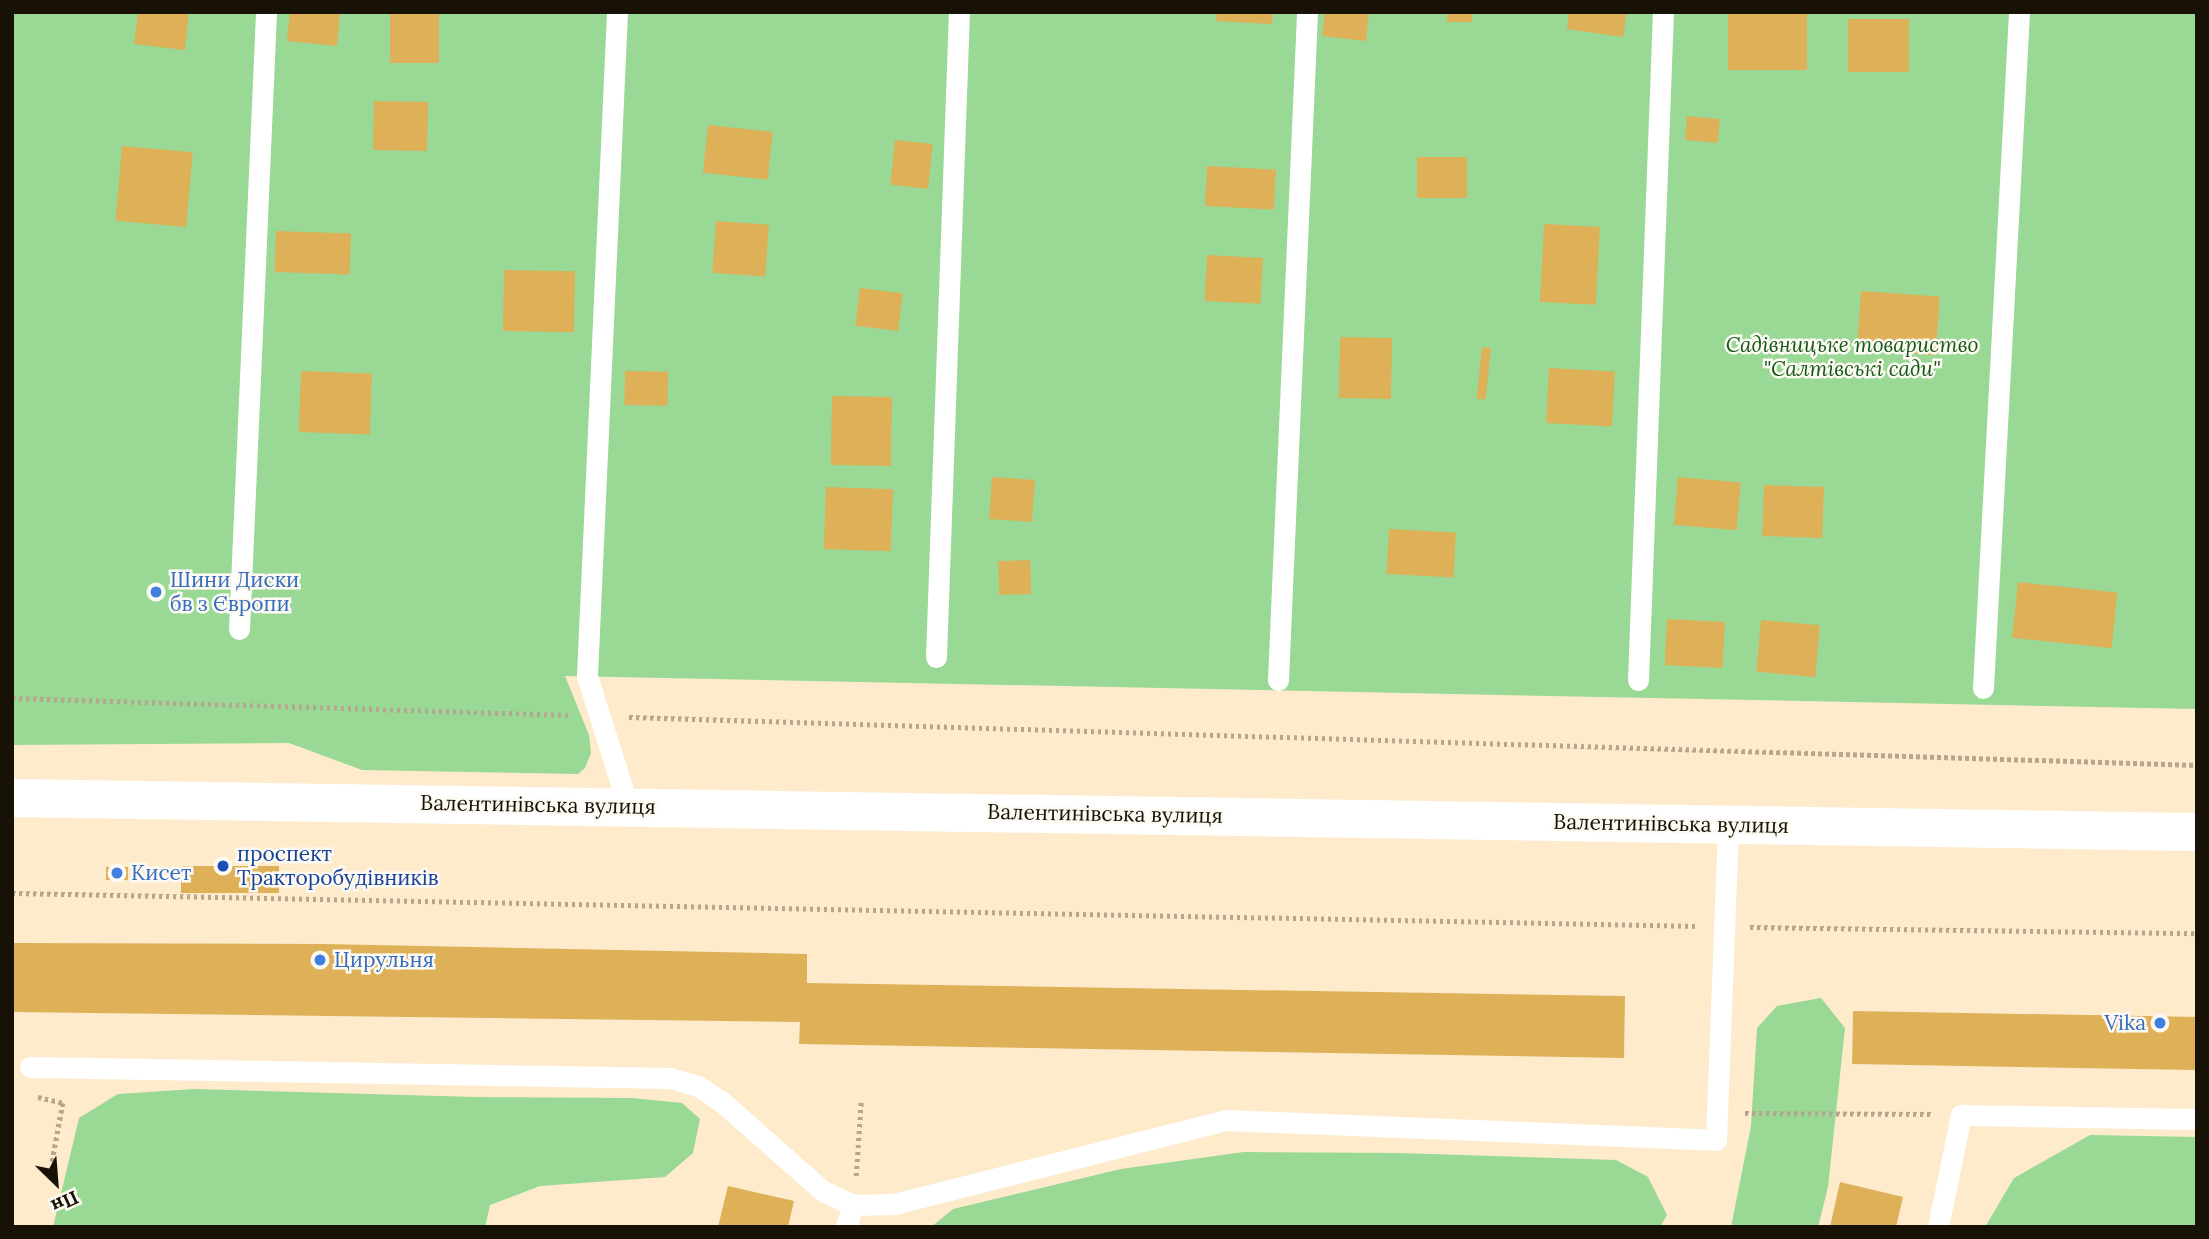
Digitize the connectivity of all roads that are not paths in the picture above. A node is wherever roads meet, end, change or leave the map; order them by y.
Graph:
1 (266, 12) edge
2 (617, 12) edge
3 (959, 12) edge
4 (1307, 12) edge
5 (1662, 12) edge
6 (2019, 12) edge
7 (239, 629) dead end
8 (936, 657) dead end
9 (1278, 680) dead end
10 (1638, 680) dead end
11 (1983, 688) dead end
12 (12, 798) edge
13 (628, 806) junction
14 (1728, 825) junction
15 (2197, 832) edge
16 (30, 1067) dead end
17 (2197, 1119) edge
18 (853, 1205) junction
19 (846, 1227) edge
20 (1938, 1227) edge

1 - 7 lane
2 - 13 lane
3 - 8 lane
4 - 9 lane
5 - 10 lane
6 - 11 lane
12 - 13 street, Валентинівська вулиця
13 - 14 street, Валентинівська вулиця
14 - 15 street, Валентинівська вулиця
14 - 18 lane
16 - 18 lane
17 - 20 lane
18 - 19 lane

